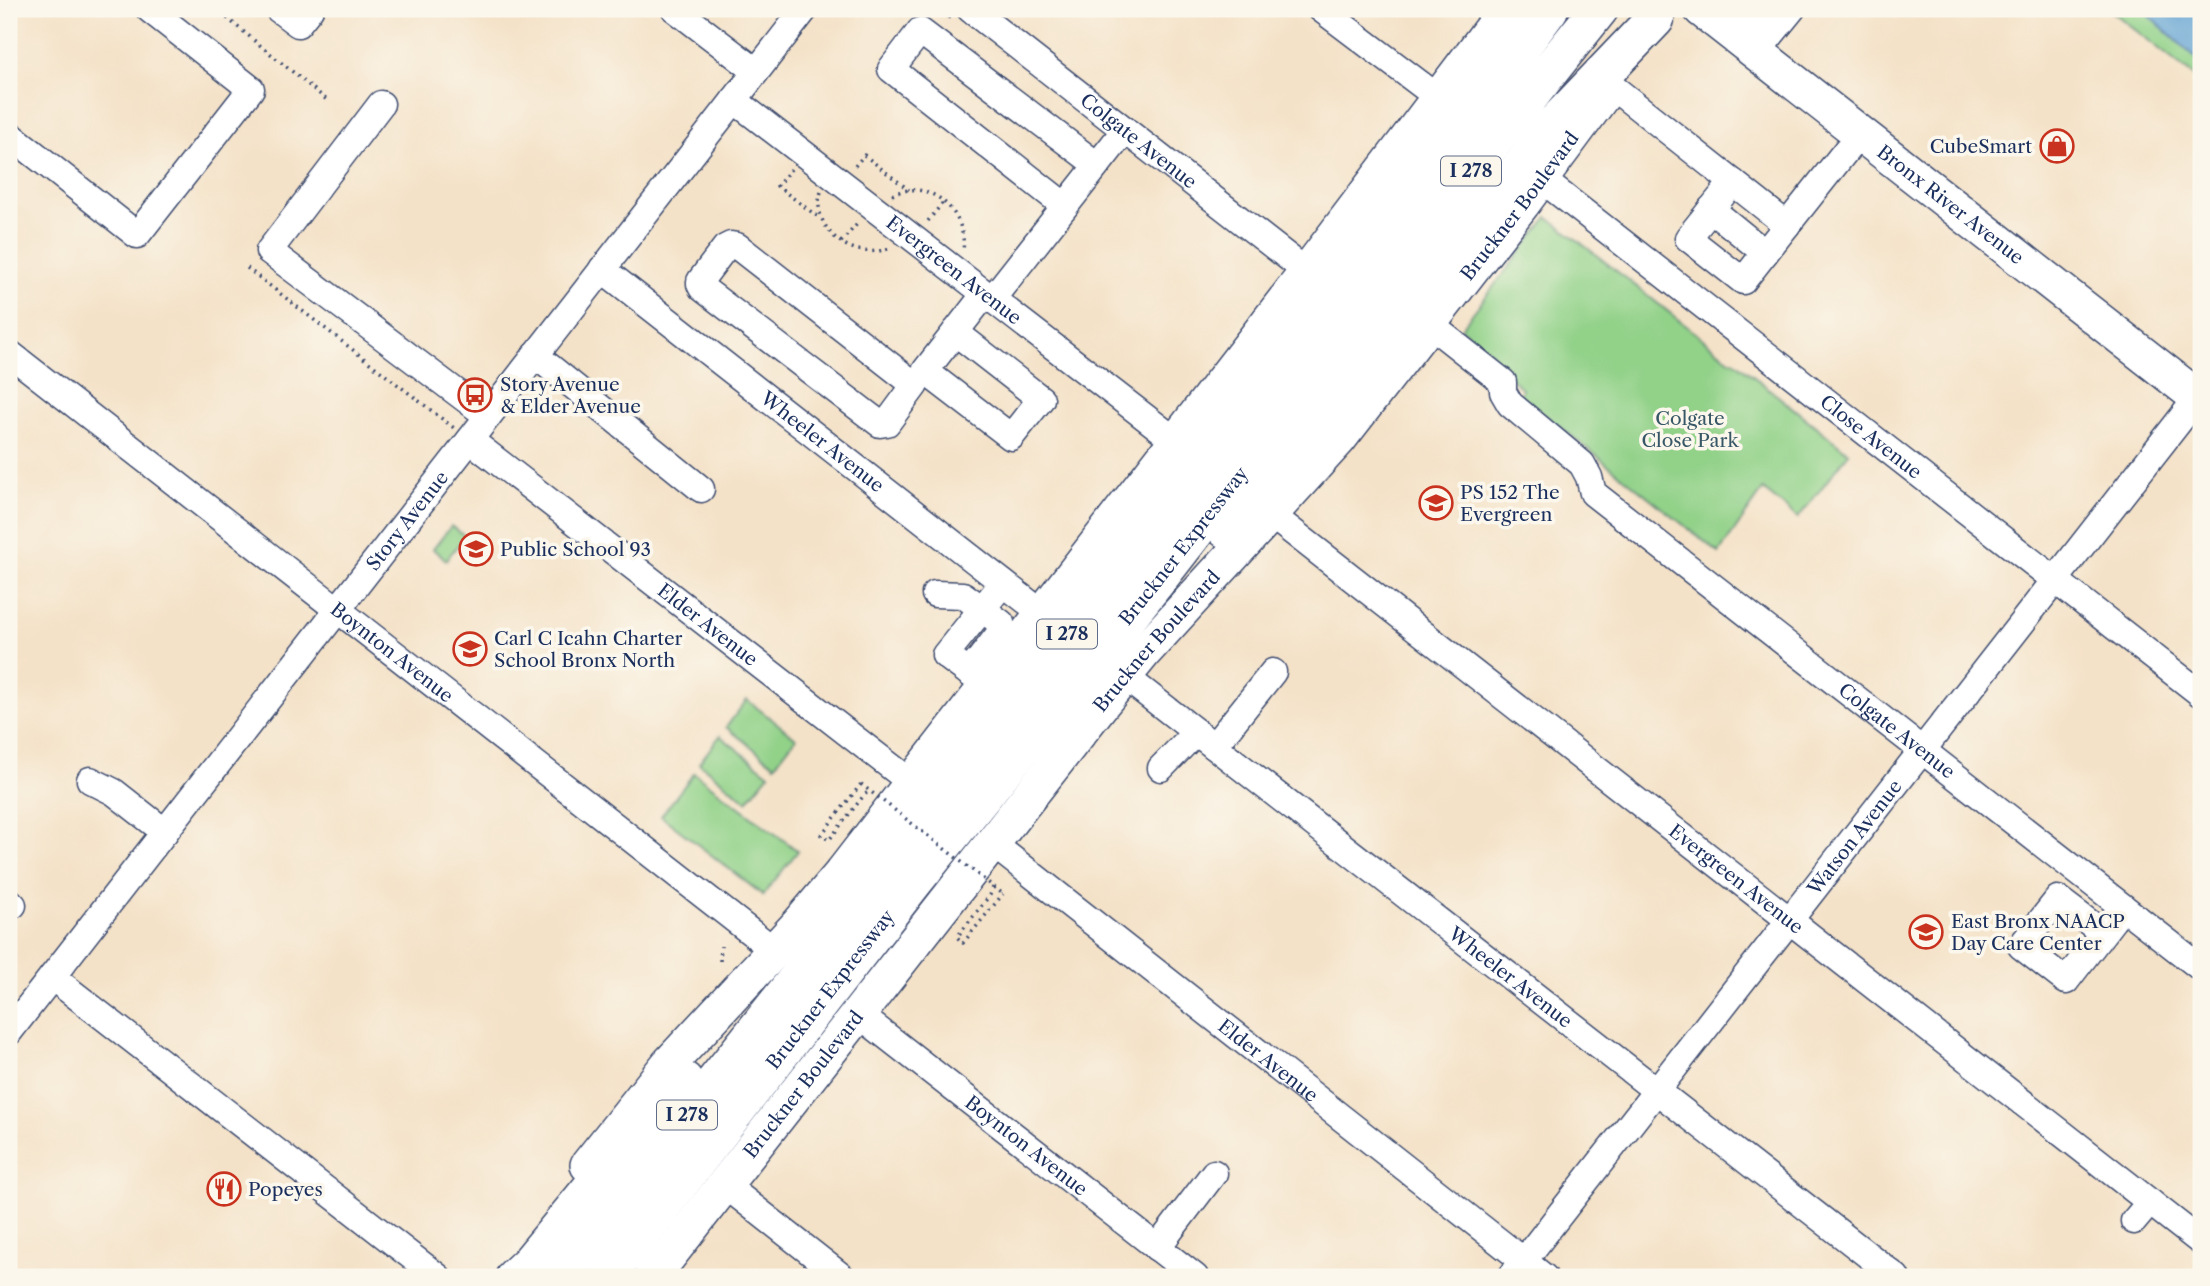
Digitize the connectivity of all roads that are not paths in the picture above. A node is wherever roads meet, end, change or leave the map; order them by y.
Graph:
1 (149, 9) edge
2 (278, 9) edge
3 (310, 9) edge
4 (675, 9) edge
5 (805, 9) edge
6 (970, 9) edge
7 (1321, 9) edge
8 (1506, 9) edge
9 (1549, 9) edge
10 (1599, 9) edge
11 (1763, 9) edge
12 (1791, 9) edge
13 (1710, 11) edge
14 (1659, 14) edge
15 (1748, 46) junction
16 (756, 71) junction
17 (1610, 85) junction
18 (1440, 99) junction
19 (734, 100) junction
20 (381, 104) dead end
21 (1125, 130) junction
22 (1860, 133) junction
23 (9, 134) edge
24 (1097, 165) junction
25 (1540, 178) junction
26 (1733, 182) junction
27 (1065, 206) junction
28 (1711, 209) junction
29 (1787, 225) junction
30 (1765, 253) junction
31 (602, 269) junction
32 (1307, 272) junction
33 (989, 297) junction
34 (1428, 323) junction
35 (1332, 325) junction
36 (955, 332) junction
37 (9, 353) edge
38 (536, 355) junction
39 (920, 378) junction
40 (2200, 399) edge
41 (488, 416) junction
42 (470, 440) junction
43 (1176, 442) junction
44 (701, 489) dead end
45 (1270, 514) junction
46 (1157, 580) junction
47 (2054, 580) junction
48 (1003, 583) junction
49 (935, 593) dead end
50 (337, 610) junction
51 (1043, 614) junction
52 (982, 645) junction
53 (1273, 672) dead end
54 (1124, 676) junction
55 (2201, 694) edge
56 (1205, 739) junction
57 (1922, 750) junction
58 (1161, 768) dead end
59 (90, 780) dead end
60 (912, 783) junction
61 (165, 832) junction
62 (993, 844) junction
63 (2123, 907) junction
64 (1789, 920) junction
65 (2104, 933) dead end
66 (775, 951) junction
67 (817, 954) junction
68 (2201, 968) edge
69 (52, 977) junction
70 (857, 1013) junction
71 (9, 1032) edge
72 (1656, 1091) junction
73 (1214, 1173) dead end
74 (725, 1185) junction
75 (649, 1224) junction
76 (2201, 1242) edge
77 (1157, 1248) junction
78 (1518, 1269) edge
79 (438, 1277) edge
80 (504, 1277) edge
81 (514, 1277) edge
82 (560, 1277) edge
83 (607, 1277) edge
84 (630, 1277) edge
85 (652, 1277) edge
86 (842, 1277) edge
87 (1195, 1277) edge
88 (1545, 1277) edge
89 (1896, 1277) edge

1 - 23 street
2 - 3 street
4 - 16 street
5 - 16 street, Story Avenue
6 - 21 street, Colgate Avenue
7 - 18 street
8 - 18 main road
9 - 35 highway, Bruckner Expressway / I 278
10 - 35 highway, Bruckner Expressway / I 278
11 - 15 street
12 - 15 street
13 - 15 main road, Bronx River Avenue
14 - 17 main road, Bruckner Boulevard
14 - 46 highway
15 - 22 main road, Bronx River Avenue
16 - 19 street, Story Avenue
17 - 25 main road, Bruckner Boulevard
17 - 26 street
18 - 32 main road
19 - 31 street, Story Avenue
19 - 33 street, Evergreen Avenue
20 - 41 street
21 - 24 street
21 - 32 street, Colgate Avenue
22 - 29 street
22 - 40 main road, Bronx River Avenue
24 - 27 street
24 - 27 street
25 - 34 main road, Bruckner Boulevard
25 - 47 street, Close Avenue
26 - 28 street
26 - 29 street
27 - 33 street
28 - 30 street
28 - 30 street
29 - 30 street
31 - 38 street, Story Avenue
31 - 48 street, Wheeler Avenue
32 - 43 main road
33 - 36 street
33 - 43 street, Evergreen Avenue
34 - 45 main road, Bruckner Boulevard
34 - 57 street, Colgate Avenue
35 - 46 highway, Bruckner Expressway / I 278
35 - 67 highway, Bruckner Expressway / I 278
36 - 39 street
36 - 39 street
37 - 50 street, Boynton Avenue
38 - 41 street, Story Avenue
38 - 44 street
39 - 39 street
40 - 47 street, Watson Avenue
41 - 42 street, Story Avenue
42 - 50 street, Story Avenue
42 - 60 street, Elder Avenue
43 - 51 main road
45 - 54 main road, Bruckner Boulevard
45 - 64 street, Evergreen Avenue
46 - 75 highway, Bruckner Expressway / I 278
47 - 55 street, Close Avenue
47 - 57 street, Watson Avenue
48 - 51 street, Wheeler Avenue
48 - 52 street
49 - 52 street
50 - 61 street, Story Avenue
50 - 66 street, Boynton Avenue
51 - 52 main road
52 - 60 main road
53 - 56 street
54 - 56 street, Wheeler Avenue
54 - 62 main road, Bruckner Boulevard
56 - 58 street
56 - 72 street, Wheeler Avenue
57 - 63 street, Colgate Avenue
57 - 64 street, Watson Avenue
59 - 61 street
60 - 66 main road
61 - 69 street, Story Avenue
62 - 70 main road, Bruckner Boulevard
62 - 78 street, Elder Avenue
63 - 65 street
63 - 68 street, Colgate Avenue
64 - 72 street, Watson Avenue
64 - 76 street, Evergreen Avenue
66 - 80 main road
67 - 81 highway
67 - 82 highway, Bruckner Expressway / I 278
69 - 71 street, Story Avenue
69 - 79 street
70 - 74 main road, Bruckner Boulevard
70 - 77 street, Boynton Avenue
72 - 78 street, Watson Avenue
72 - 89 street, Wheeler Avenue
73 - 77 street
74 - 85 main road, Bruckner Boulevard
74 - 86 street
75 - 83 highway, Bruckner Expressway / I 278
75 - 84 highway
77 - 87 street, Boynton Avenue
78 - 88 street, Elder Avenue

